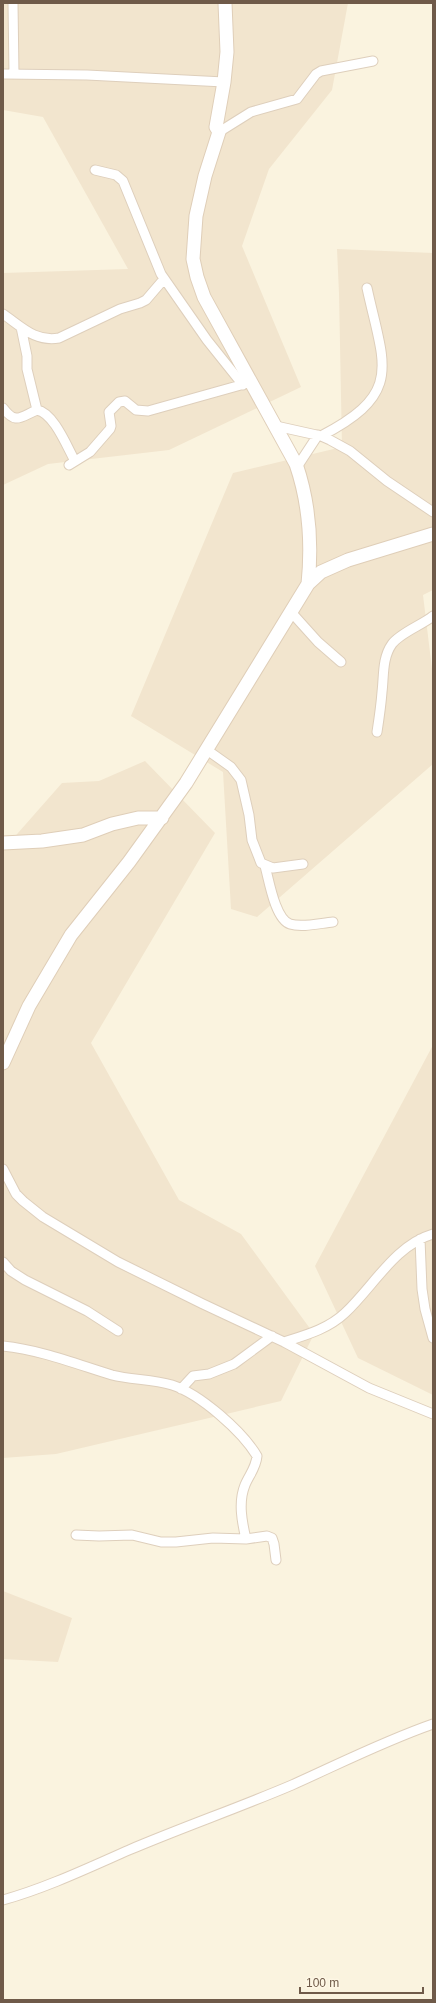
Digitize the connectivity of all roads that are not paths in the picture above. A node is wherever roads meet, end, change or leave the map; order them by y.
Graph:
1 (13, 3) edge
2 (225, 3) edge
3 (373, 61) dead end
4 (3, 74) edge
5 (14, 74) junction
6 (224, 82) junction
7 (218, 132) junction
8 (95, 170) dead end
9 (164, 279) junction
10 (367, 288) dead end
11 (3, 314) edge
12 (21, 327) junction
13 (246, 384) junction
14 (3, 408) edge
15 (37, 410) junction
16 (276, 426) junction
17 (320, 435) junction
18 (297, 467) junction
19 (433, 512) edge
20 (433, 534) edge
21 (308, 584) junction
22 (291, 612) junction
23 (433, 616) edge
24 (341, 662) dead end
25 (377, 732) dead end
26 (207, 750) junction
27 (162, 818) junction
28 (3, 843) edge
29 (303, 864) dead end
30 (265, 866) junction
31 (333, 922) dead end
32 (3, 1063) edge
33 (3, 1169) edge
34 (433, 1234) edge
35 (420, 1239) junction
36 (3, 1262) edge
37 (118, 1331) dead end
38 (272, 1336) junction
39 (433, 1338) edge
40 (284, 1342) junction
41 (3, 1346) edge
42 (181, 1389) junction
43 (433, 1414) edge
44 (76, 1535) dead end
45 (246, 1539) junction
46 (276, 1560) dead end
47 (433, 1724) edge
48 (3, 1900) edge

1 - 5 street
2 - 6 street
3 - 7 street
4 - 5 street
5 - 6 street
6 - 7 street
7 - 13 street
8 - 9 street
9 - 12 street
9 - 13 street
10 - 17 street
11 - 12 street
12 - 15 street
13 - 15 street
13 - 16 street
14 - 15 street
16 - 17 street
16 - 18 street
17 - 18 street
17 - 19 street
18 - 21 street
20 - 21 street
21 - 22 street
22 - 24 street
22 - 26 street
23 - 25 street
26 - 27 street
26 - 30 street
27 - 28 street
27 - 32 street
29 - 30 street
30 - 31 street
33 - 38 street
34 - 35 street
35 - 39 street
35 - 40 street
36 - 37 street
38 - 40 street
38 - 42 street
40 - 43 street
41 - 42 street
42 - 45 street
44 - 45 street
45 - 46 street
47 - 48 street

